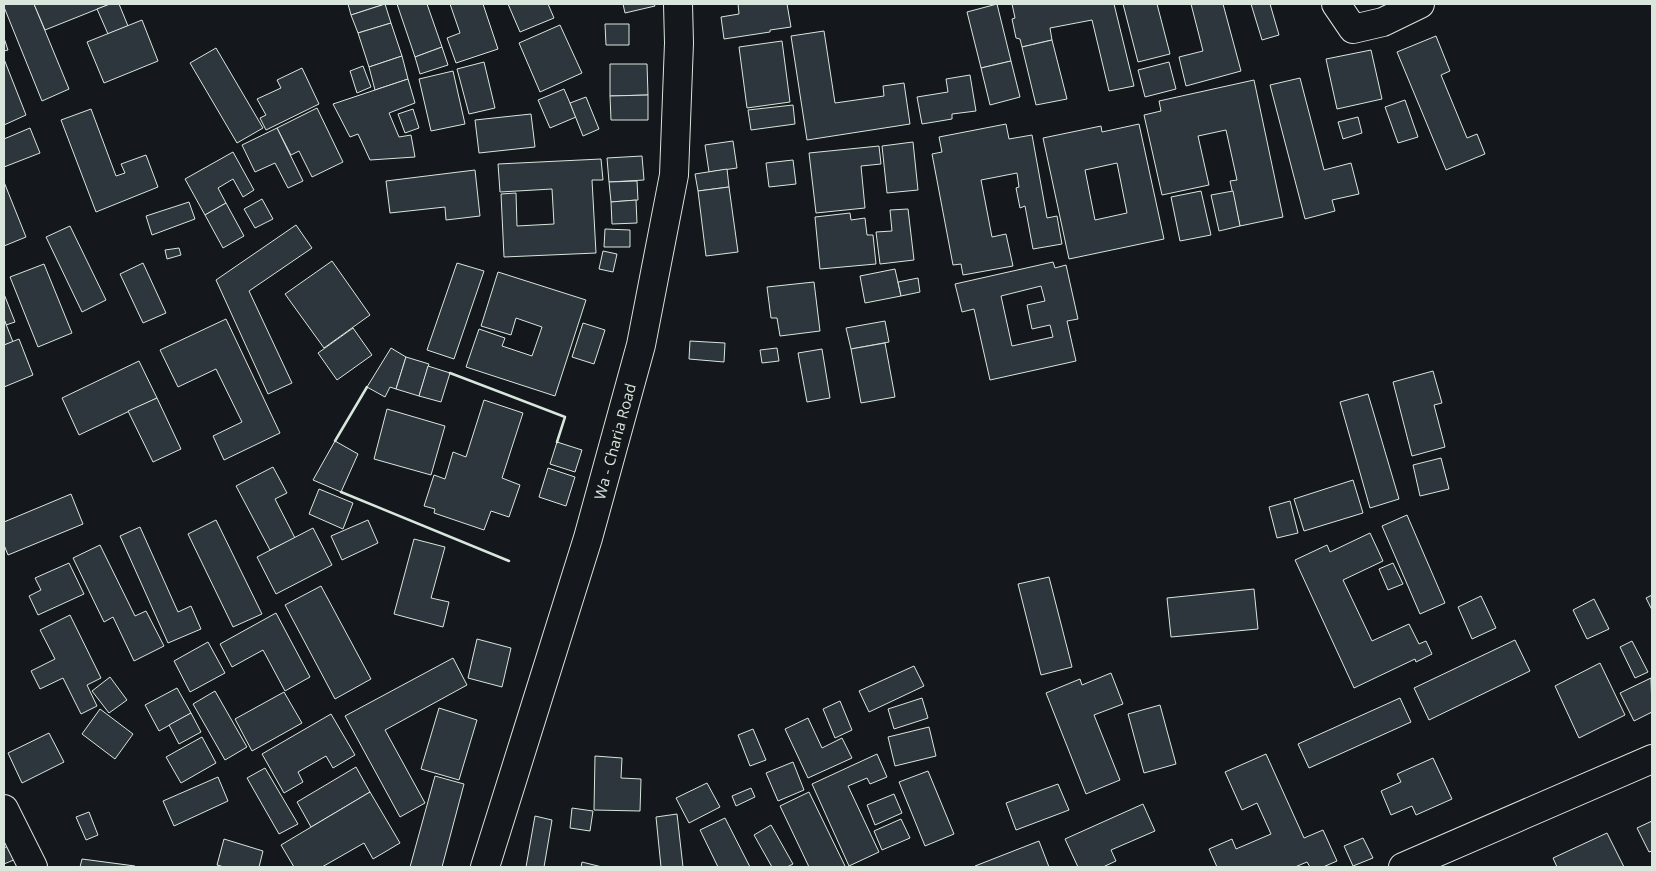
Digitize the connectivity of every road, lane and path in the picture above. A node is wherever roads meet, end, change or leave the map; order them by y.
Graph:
1 (678, 4) edge
2 (1336, 4) edge
3 (1420, 4) edge
4 (1652, 759) edge
5 (4, 809) edge
6 (32, 867) edge
7 (485, 867) edge
8 (1403, 867) edge

1 - 7 street, Wa - Charia Road
2 - 3 street
4 - 8 street
5 - 6 street

